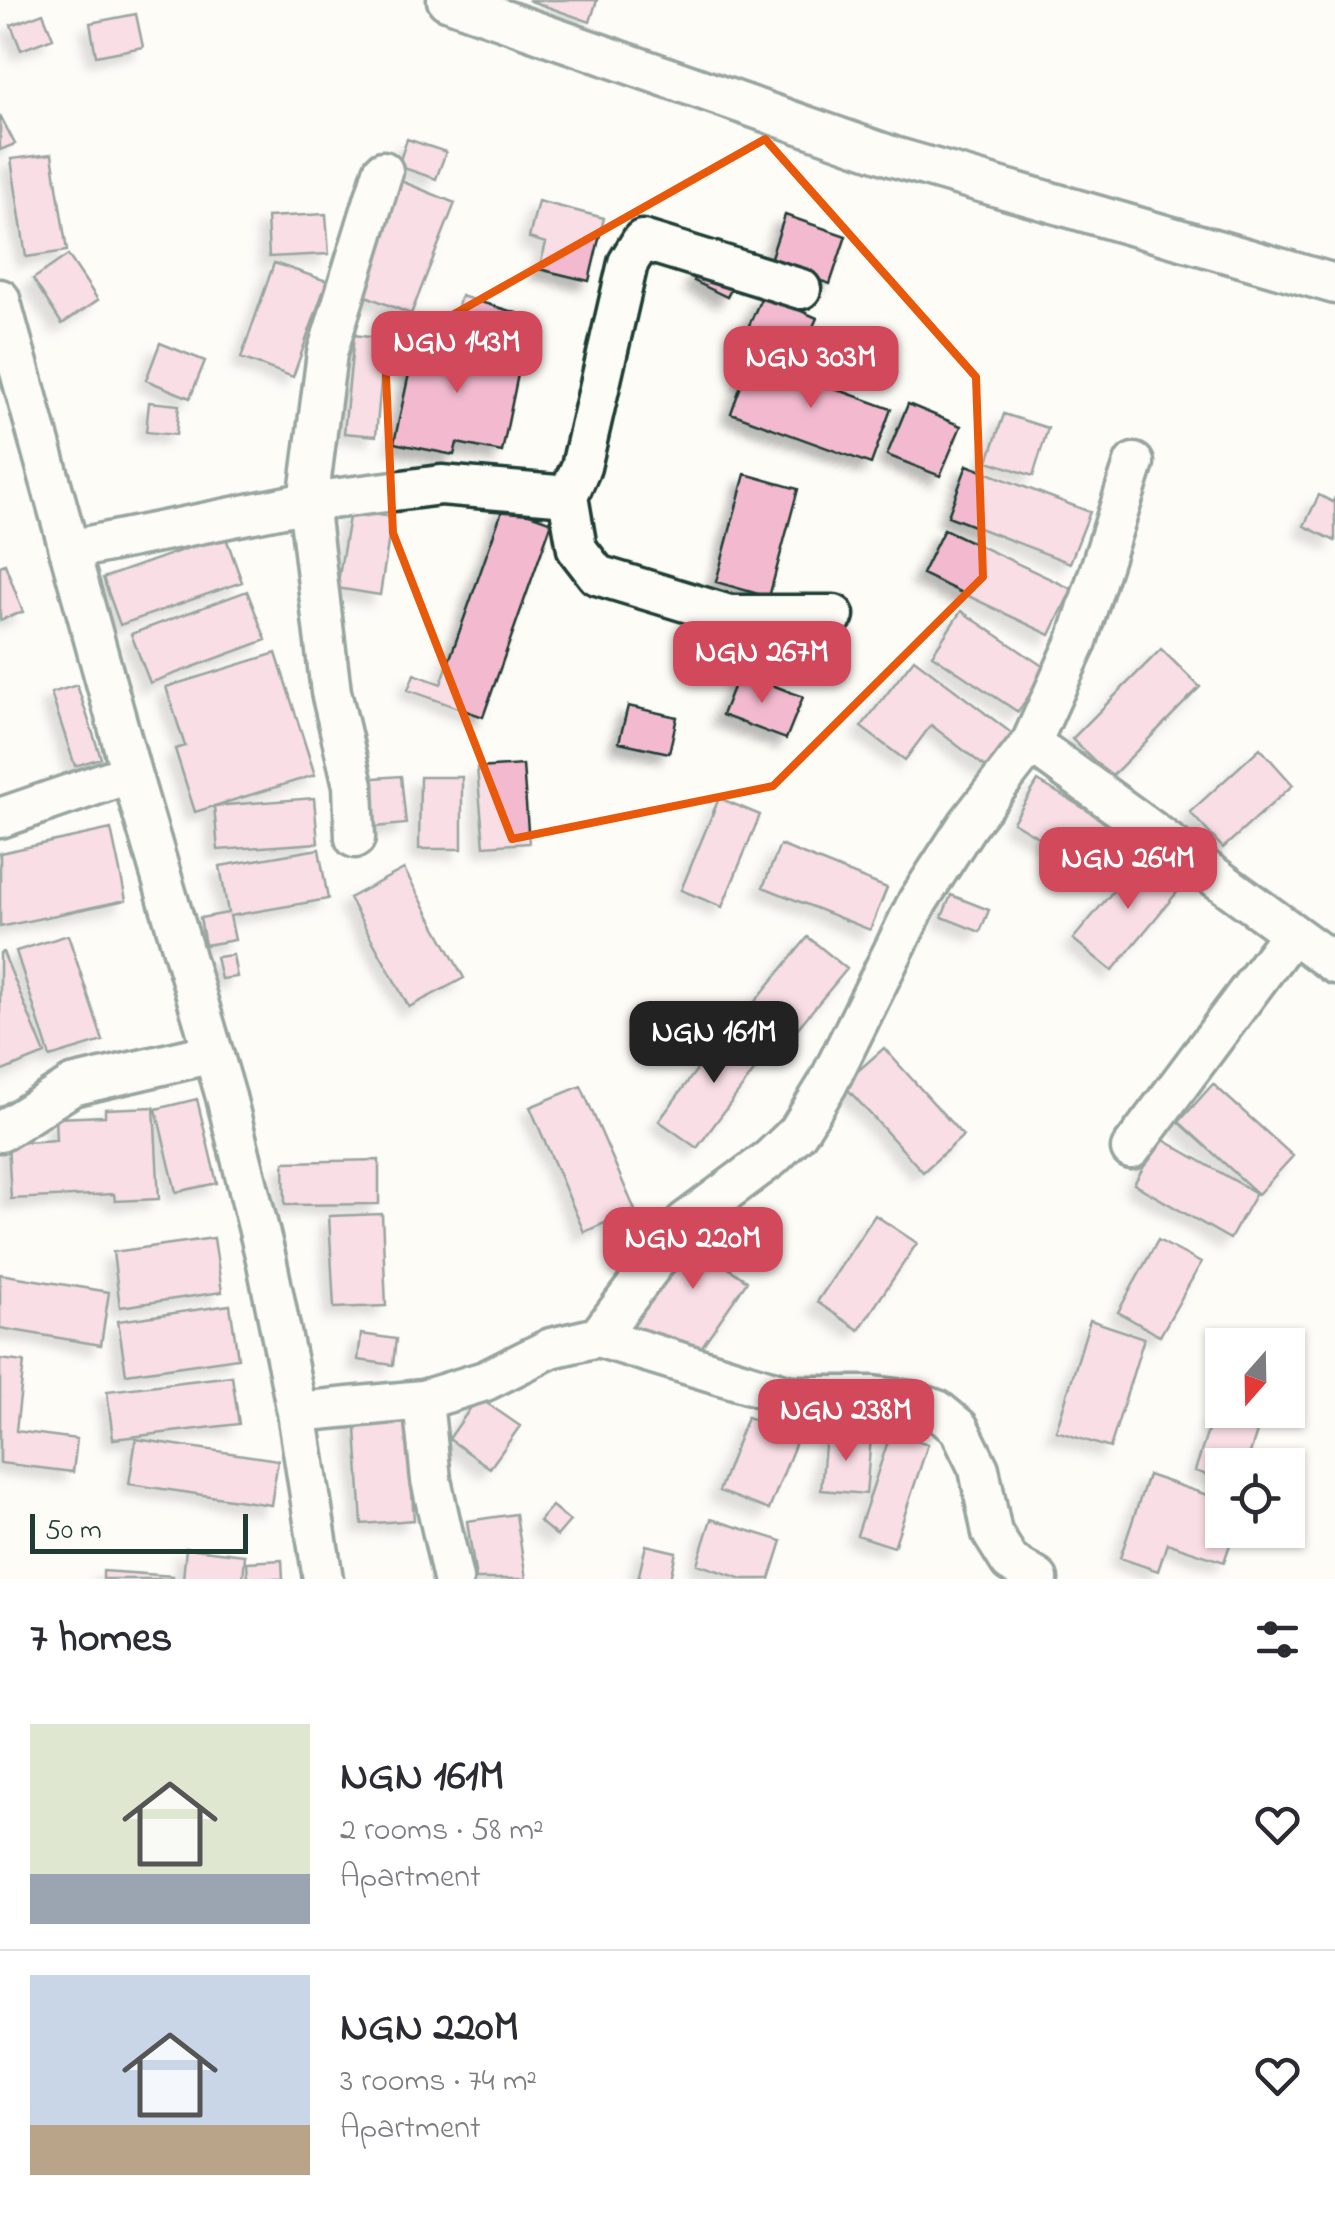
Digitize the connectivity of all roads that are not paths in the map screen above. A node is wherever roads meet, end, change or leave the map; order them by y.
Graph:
1 (447, 0) edge
2 (383, 171) dead end
3 (1334, 284) edge
4 (801, 290) dead end
5 (0, 300) edge
6 (1134, 463) dead end
7 (568, 496) junction
8 (308, 502) junction
9 (69, 550) junction
10 (834, 614) dead end
11 (1031, 743) junction
12 (132, 773) junction
13 (0, 818) edge
14 (355, 838) dead end
15 (1292, 932) junction
16 (1335, 964) edge
17 (213, 1052) junction
18 (0, 1132) edge
19 (1131, 1150) dead end
20 (598, 1337) junction
21 (423, 1400) junction
22 (297, 1412) junction
23 (323, 1579) edge
24 (453, 1579) edge
25 (1038, 1579) edge

1 - 3 street
2 - 8 street
4 - 7 street
5 - 9 street
6 - 11 street
7 - 8 street
7 - 10 street
8 - 9 street
8 - 14 street
9 - 12 street
11 - 15 street
11 - 20 street
12 - 13 street
12 - 17 street
15 - 16 street
15 - 19 street
17 - 18 street
17 - 22 street
20 - 21 street
20 - 25 street
21 - 22 street
21 - 24 street
22 - 23 street

